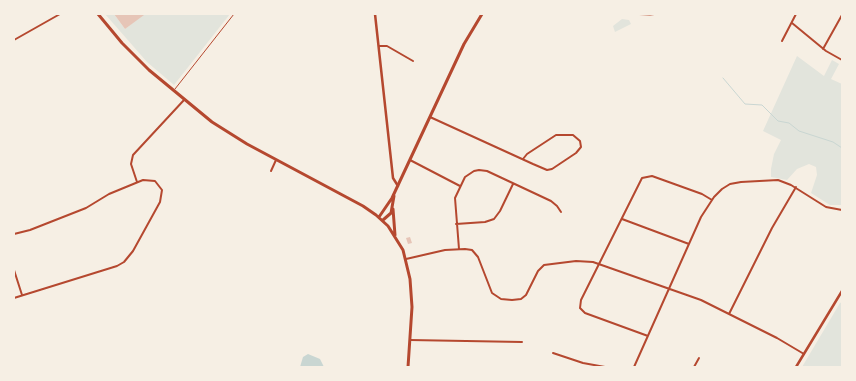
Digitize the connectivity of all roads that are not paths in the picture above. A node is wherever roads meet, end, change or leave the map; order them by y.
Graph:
1 (60, 14) edge
2 (98, 14) edge
3 (234, 14) edge
4 (375, 14) edge
5 (482, 14) edge
6 (628, 14) edge
7 (659, 14) edge
8 (796, 14) edge
9 (842, 15) edge
10 (792, 23) junction
11 (14, 40) edge
12 (782, 41) dead end
13 (379, 46) junction
14 (823, 49) junction
15 (842, 60) edge
16 (413, 61) dead end
17 (173, 91) junction
18 (184, 100) junction
19 (430, 117) junction
20 (523, 159) junction
21 (276, 160) junction
22 (410, 160) junction
23 (271, 171) dead end
24 (137, 182) junction
25 (513, 184) junction
26 (398, 186) junction
27 (460, 186) junction
28 (796, 187) junction
29 (395, 193) junction
30 (712, 200) junction
31 (393, 207) junction
32 (842, 210) edge
33 (561, 212) dead end
34 (379, 217) junction
35 (622, 219) junction
36 (383, 220) junction
37 (456, 224) junction
38 (14, 234) edge
39 (395, 235) junction
40 (689, 244) junction
41 (458, 249) junction
42 (406, 259) junction
43 (599, 264) junction
44 (14, 270) edge
45 (669, 290) junction
46 (842, 291) edge
47 (22, 295) junction
48 (14, 298) edge
49 (729, 314) junction
50 (648, 336) junction
51 (410, 340) junction
52 (522, 342) dead end
53 (553, 353) dead end
54 (804, 354) junction
55 (699, 358) dead end
56 (408, 367) edge
57 (605, 367) edge
58 (634, 367) edge
59 (694, 367) edge
60 (796, 367) edge

1 - 11 street
2 - 17 main road
3 - 17 lane
4 - 13 street
5 - 19 main road
6 - 7 lane
8 - 10 street
9 - 14 street
10 - 12 street
10 - 14 street
13 - 16 street
13 - 26 street
14 - 15 street
17 - 18 main road
18 - 21 main road
18 - 24 street
19 - 20 street
19 - 22 main road
20 - 20 street
21 - 23 street
21 - 34 main road
22 - 26 main road
22 - 27 street
24 - 38 street
24 - 47 street
25 - 27 street
25 - 33 street
25 - 37 street
26 - 29 main road
27 - 37 street
28 - 30 street
28 - 32 street
28 - 49 street
29 - 31 main road
29 - 34 main road
30 - 35 street
30 - 40 street
31 - 36 main road
31 - 39 main road
34 - 36 main road
35 - 40 street
35 - 43 street
36 - 39 main road
37 - 41 street
39 - 42 main road
40 - 45 street
41 - 42 street
41 - 43 street
42 - 51 main road
43 - 45 street
43 - 50 street
44 - 47 street
45 - 49 street
45 - 50 street
46 - 54 street
47 - 48 street
49 - 54 street
50 - 58 street
51 - 52 street
51 - 56 main road
53 - 57 street
54 - 60 street
55 - 59 street

